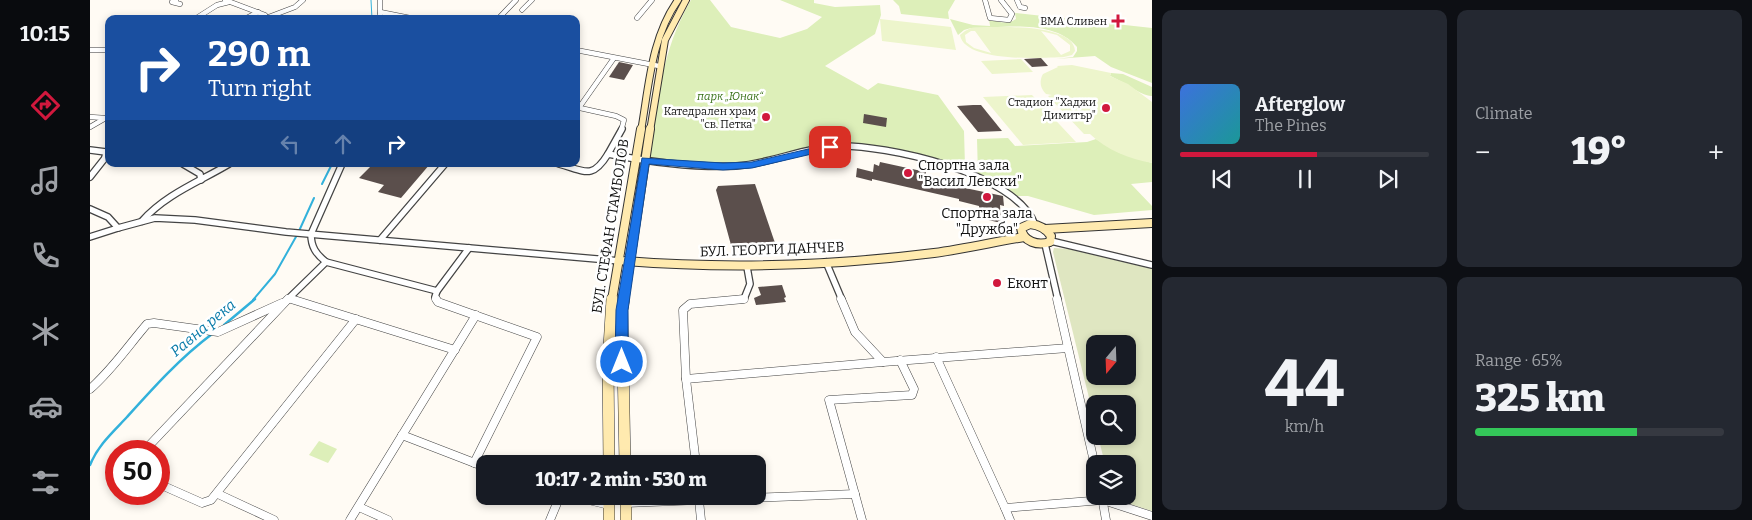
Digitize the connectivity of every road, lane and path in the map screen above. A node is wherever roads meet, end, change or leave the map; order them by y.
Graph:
1 (176, 0) edge
2 (304, 0) edge
3 (380, 0) edge
4 (516, 0) edge
5 (532, 0) edge
6 (652, 0) edge
7 (678, 0) edge
8 (686, 0) edge
9 (985, 0) edge
10 (1002, 0) edge
11 (1017, 0) edge
12 (229, 1) edge
13 (180, 4) dead end
14 (1025, 8) dead end
15 (522, 10) dead end
16 (204, 12) junction
17 (258, 12) junction
18 (380, 12) joint
19 (200, 15) edge
20 (212, 15) dead end
21 (252, 15) edge
22 (262, 15) edge
23 (274, 15) edge
24 (395, 15) edge
25 (502, 15) edge
26 (637, 18) dead end
27 (90, 50) edge
28 (105, 50) edge
29 (580, 51) edge
30 (614, 58) junction
31 (655, 66) junction
32 (580, 107) edge
33 (580, 110) edge
34 (90, 116) edge
35 (105, 117) edge
36 (105, 118) edge
37 (90, 127) edge
38 (90, 150) edge
39 (105, 152) edge
40 (608, 154) junction
41 (105, 159) edge
42 (635, 159) junction
43 (645, 160) junction
44 (188, 167) edge
45 (224, 167) edge
46 (341, 167) edge
47 (442, 167) edge
48 (572, 167) edge
49 (90, 177) edge
50 (202, 180) junction
51 (90, 210) edge
52 (142, 221) junction
53 (1152, 223) edge
54 (1035, 225) junction
55 (118, 228) junction
56 (1045, 230) junction
57 (286, 232) joint
58 (311, 234) junction
59 (90, 237) edge
60 (1024, 237) junction
61 (380, 240) junction
62 (1048, 242) junction
63 (469, 248) junction
64 (624, 261) junction
65 (326, 262) junction
66 (826, 262) junction
67 (1152, 265) edge
68 (747, 267) junction
69 (438, 291) junction
70 (287, 300) junction
71 (476, 315) junction
72 (356, 319) junction
73 (1068, 348) junction
74 (455, 350) junction
75 (936, 357) junction
76 (900, 360) junction
77 (883, 362) junction
78 (686, 380) junction
79 (90, 389) edge
80 (402, 435) junction
81 (154, 440) edge
82 (609, 455) edge
83 (625, 455) edge
84 (695, 455) edge
85 (1092, 455) edge
86 (474, 463) joint
87 (170, 489) edge
88 (218, 494) junction
89 (855, 494) junction
90 (766, 496) edge
91 (1086, 500) edge
92 (556, 505) edge
93 (609, 505) edge
94 (626, 505) edge
95 (700, 505) edge
96 (1103, 505) edge
97 (1121, 505) edge
98 (359, 507) junction
99 (1005, 508) junction
100 (1152, 516) edge
101 (274, 520) edge
102 (350, 520) edge
103 (388, 520) edge
104 (550, 520) edge
105 (609, 520) edge
106 (626, 520) edge
107 (701, 520) edge
108 (862, 520) edge
109 (1010, 520) edge
110 (1106, 520) edge

1 - 13 street
2 - 23 street
3 - 18 street
4 - 25 street
5 - 15 street
6 - 26 street
7 - 31 main road, БУЛ. СТЕФАН СТАМБОЛОВ
8 - 31 main road, БУЛ. СТЕФАН СТАМБОЛОВ
9 - 10 street
11 - 14 street
12 - 16 street
12 - 17 street
16 - 19 street
16 - 20 street
17 - 21 street
17 - 22 street
18 - 24 street
27 - 28 street
29 - 30 street
30 - 31 street
30 - 32 street
31 - 42 main road, БУЛ. СТЕФАН СТАМБОЛОВ
31 - 43 main road, БУЛ. СТЕФАН СТАМБОЛОВ
33 - 40 street
34 - 35 street
36 - 37 street
38 - 39 street
40 - 42 street
40 - 48 street
41 - 49 street
42 - 43 street
42 - 64 main road, БУЛ. СТЕФАН СТАМБОЛОВ
43 - 54 street
43 - 64 main road, БУЛ. СТЕФАН СТАМБОЛОВ
44 - 50 street
45 - 50 street
46 - 58 street
47 - 61 street
50 - 52 street
51 - 55 street
52 - 55 street
52 - 57 street
53 - 56 main road
54 - 56 main road
54 - 60 main road
55 - 59 street
56 - 62 main road
57 - 58 street
58 - 61 street, БУЛ. ГЕОРГИ ДАНЧЕВ
58 - 65 street
60 - 62 main road
60 - 66 main road, БУЛ. ГЕОРГИ ДАНЧЕВ
61 - 63 street, БУЛ. ГЕОРГИ ДАНЧЕВ
62 - 67 street
62 - 73 street
63 - 64 street, БУЛ. ГЕОРГИ ДАНЧЕВ
63 - 69 street
64 - 68 main road, БУЛ. ГЕОРГИ ДАНЧЕВ
64 - 82 main road, БУЛ. СТЕФАН СТАМБОЛОВ
64 - 83 main road, БУЛ. СТЕФАН СТАМБОЛОВ
65 - 69 street
65 - 70 street
66 - 68 main road, БУЛ. ГЕОРГИ ДАНЧЕВ
66 - 77 street
68 - 78 street
69 - 71 street
70 - 72 street
70 - 79 street
70 - 81 street
71 - 74 street
71 - 86 street
72 - 74 street
72 - 88 street
73 - 75 street
73 - 85 street
74 - 80 street
75 - 76 street
75 - 99 street
76 - 77 street
76 - 89 street
77 - 78 street
78 - 84 street
80 - 86 street
80 - 98 street
87 - 88 street
88 - 101 street
89 - 90 street
89 - 108 street
91 - 99 street
92 - 104 street
93 - 105 main road
94 - 106 main road
95 - 107 street
96 - 110 street
97 - 100 street
98 - 102 street
98 - 103 street
99 - 109 street

